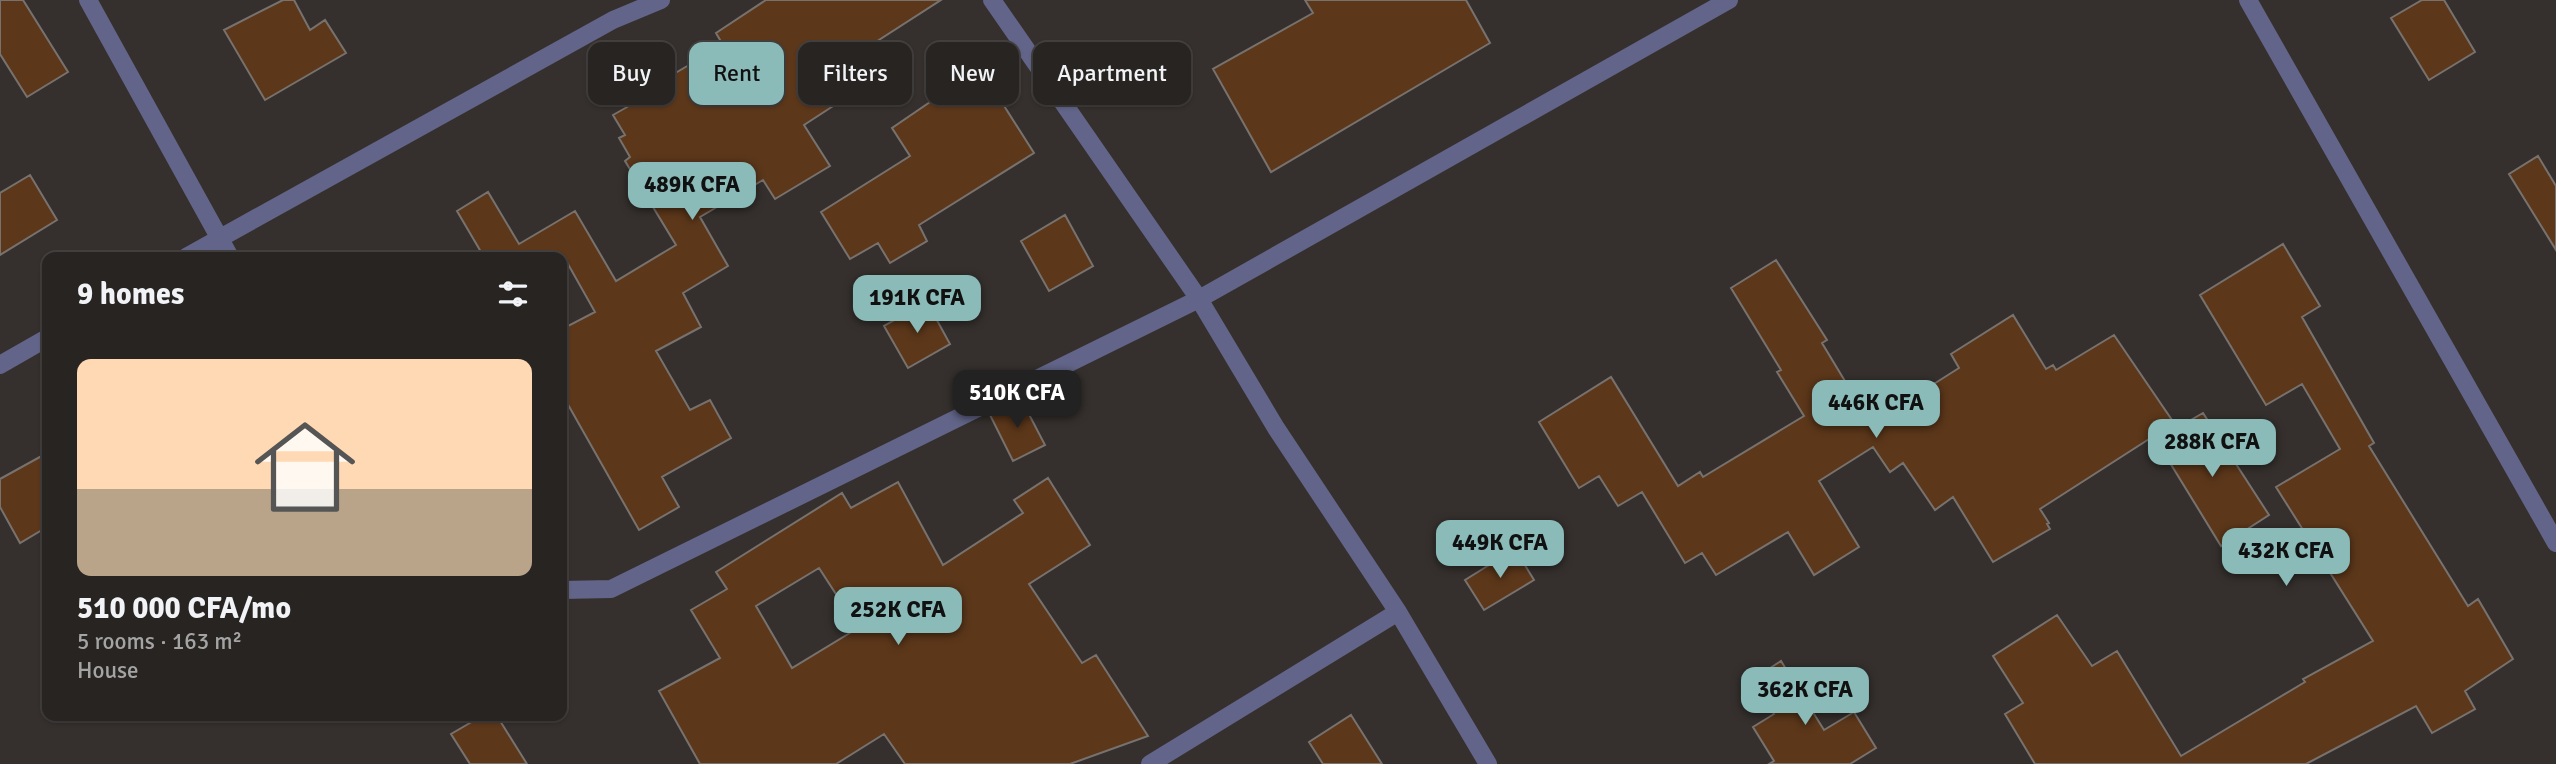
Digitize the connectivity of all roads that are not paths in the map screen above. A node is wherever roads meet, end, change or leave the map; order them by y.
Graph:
1 (88, 0) edge
2 (661, 0) edge
3 (992, 0) edge
4 (1729, 0) edge
5 (2248, 0) edge
6 (219, 239) junction
7 (195, 252) edge
8 (227, 252) edge
9 (1199, 299) junction
10 (42, 341) edge
11 (0, 365) edge
12 (2556, 543) edge
13 (567, 590) edge
14 (1398, 612) junction
15 (1150, 764) edge
16 (1488, 764) edge

1 - 6 street
2 - 6 street
3 - 9 street
4 - 9 street
5 - 12 street
6 - 7 street
6 - 8 street
9 - 13 street
9 - 14 street
10 - 11 street
14 - 15 street
14 - 16 street

